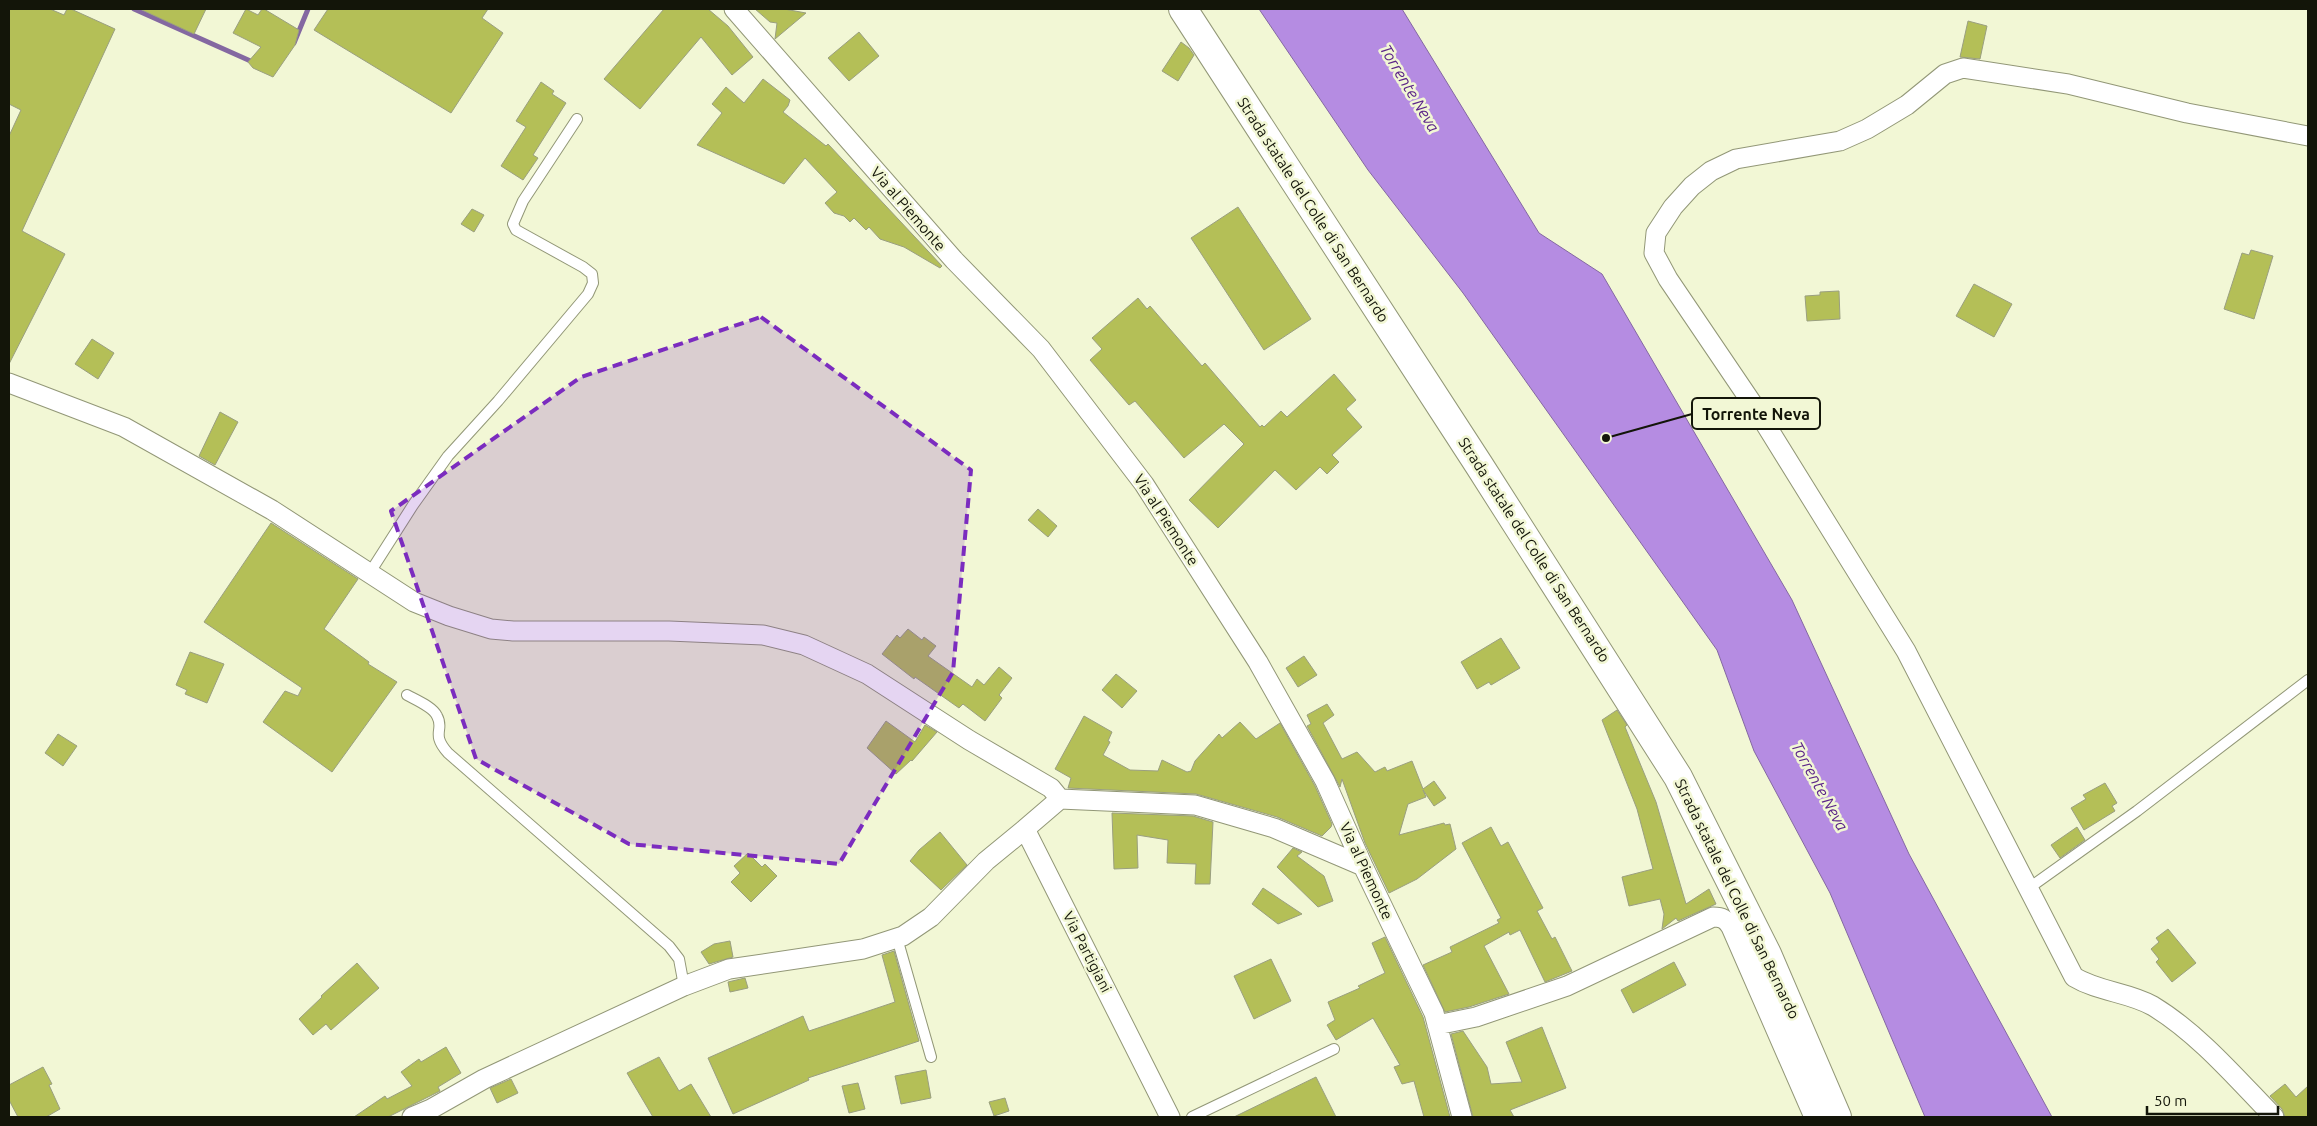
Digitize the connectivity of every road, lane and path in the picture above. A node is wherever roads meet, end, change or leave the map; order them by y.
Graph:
1 (734, 9) edge
2 (1183, 9) edge
3 (577, 119) dead end
4 (2308, 136) edge
5 (9, 383) edge
6 (369, 574) junction
7 (2308, 680) edge
8 (408, 695) dead end
9 (1060, 799) junction
10 (1024, 829) junction
11 (1363, 866) junction
12 (2029, 888) junction
13 (897, 938) junction
14 (684, 986) junction
15 (1437, 1025) junction
16 (1334, 1049) dead end
17 (932, 1057) dead end
18 (412, 1117) edge
19 (1170, 1117) edge
20 (1192, 1117) edge
21 (1462, 1117) edge
22 (1814, 1117) edge
23 (1837, 1117) edge
24 (2274, 1117) edge

1 - 11 street, Via al Piemonte
2 - 23 main road, Strada statale del Colle di San Bernardo
3 - 6 lane
4 - 12 street
5 - 6 street
6 - 9 street
7 - 12 lane
8 - 14 lane
9 - 10 street
9 - 11 street
10 - 13 street
10 - 19 street, Via Partigiani
11 - 15 street, Via al Piemonte
12 - 24 street
13 - 14 street
13 - 17 lane
14 - 18 street
15 - 21 street, Via al Piemonte
15 - 22 street
16 - 20 lane

